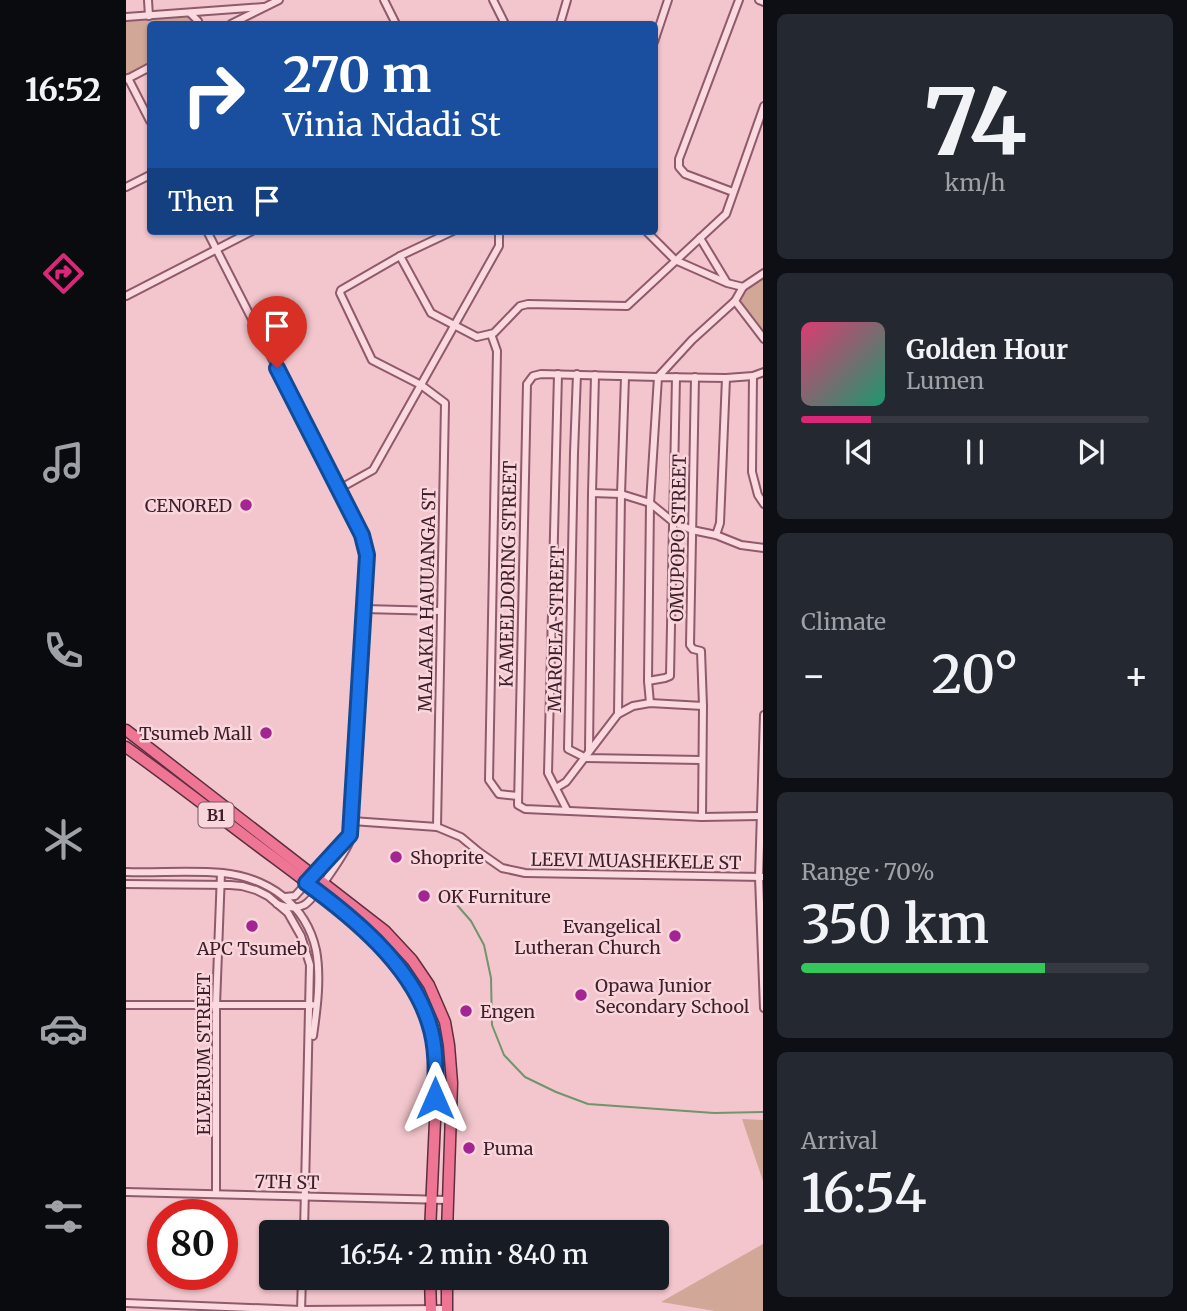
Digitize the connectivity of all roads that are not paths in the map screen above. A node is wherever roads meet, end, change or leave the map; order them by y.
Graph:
1 (148, 0) edge
2 (279, 0) edge
3 (384, 0) edge
4 (493, 0) edge
5 (567, 0) edge
6 (668, 0) edge
7 (739, 0) edge
8 (264, 7) junction
9 (190, 13) junction
10 (149, 16) junction
11 (126, 18) edge
12 (198, 21) edge
13 (237, 21) edge
14 (394, 21) edge
15 (504, 21) edge
16 (561, 21) edge
17 (658, 30) edge
18 (147, 68) edge
19 (127, 79) edge
20 (763, 109) edge
21 (147, 116) edge
22 (147, 176) edge
23 (126, 187) edge
24 (733, 191) junction
25 (209, 235) edge
26 (244, 235) edge
27 (445, 235) edge
28 (499, 235) edge
29 (650, 235) edge
30 (700, 238) junction
31 (216, 249) junction
32 (400, 256) junction
33 (675, 260) junction
34 (763, 274) edge
35 (727, 283) junction
36 (743, 288) junction
37 (126, 296) edge
38 (735, 301) junction
39 (454, 326) junction
40 (491, 334) junction
41 (763, 337) edge
42 (763, 372) edge
43 (558, 374) junction
44 (577, 374) junction
45 (595, 375) junction
46 (753, 376) junction
47 (625, 377) junction
48 (658, 377) junction
49 (676, 377) junction
50 (695, 377) junction
51 (726, 378) junction
52 (421, 385) junction
53 (339, 489) junction
54 (592, 493) junction
55 (621, 494) junction
56 (763, 502) edge
57 (650, 503) junction
58 (672, 522) junction
59 (692, 530) junction
60 (716, 535) junction
61 (763, 548) edge
62 (365, 609) junction
63 (441, 611) junction
64 (648, 681) junction
65 (650, 703) junction
66 (703, 706) junction
67 (618, 714) junction
68 (126, 730) edge
69 (763, 740) edge
70 (126, 747) edge
71 (588, 754) junction
72 (701, 760) junction
73 (556, 788) junction
74 (518, 796) junction
75 (567, 810) junction
76 (760, 816) junction
77 (702, 817) junction
78 (352, 821) junction
79 (437, 827) junction
80 (350, 835) junction
81 (126, 872) edge
82 (221, 873) junction
83 (761, 877) edge
84 (310, 879) junction
85 (126, 884) edge
86 (220, 885) junction
87 (320, 886) junction
88 (295, 896) junction
89 (285, 897) junction
90 (305, 905) junction
91 (291, 908) junction
92 (304, 920) junction
93 (126, 1005) edge
94 (216, 1005) junction
95 (314, 1005) junction
96 (763, 1005) edge
97 (126, 1192) edge
98 (216, 1194) junction
99 (306, 1196) junction
100 (432, 1200) junction
101 (447, 1200) junction
102 (305, 1220) edge
103 (431, 1220) edge
104 (447, 1220) edge
105 (302, 1290) edge
106 (430, 1290) edge
107 (447, 1290) edge
108 (126, 1303) edge
109 (301, 1310) edge
110 (431, 1310) edge
111 (447, 1310) edge

1 - 10 street
2 - 8 street
3 - 14 street
4 - 15 street
5 - 16 street
6 - 17 street
7 - 24 street
8 - 9 street
8 - 13 street
9 - 10 street
9 - 12 street
10 - 11 street
18 - 19 street
19 - 21 street
20 - 24 street
22 - 23 street
24 - 30 street
25 - 31 street
26 - 31 street
27 - 32 street
28 - 39 street
29 - 33 street
30 - 33 street
30 - 35 street
31 - 37 street
31 - 53 street
32 - 39 street
32 - 52 street
33 - 35 street
33 - 40 street
34 - 36 street
35 - 36 street
36 - 38 street
38 - 41 street
38 - 48 street
39 - 40 street
39 - 52 street
40 - 74 street
42 - 46 street, KAMEELDORING STREET
43 - 44 street, KAMEELDORING STREET
43 - 73 street
43 - 74 street, KAMEELDORING STREET
44 - 45 street, KAMEELDORING STREET
44 - 71 street, MAROELA STREET
45 - 47 street, KAMEELDORING STREET
45 - 54 street
46 - 51 street, KAMEELDORING STREET
46 - 56 street
47 - 48 street, KAMEELDORING STREET
47 - 55 street
48 - 49 street, KAMEELDORING STREET
48 - 57 street
49 - 50 street, KAMEELDORING STREET
49 - 58 street
50 - 51 street, KAMEELDORING STREET
50 - 59 street, OMUPOPO STREET
51 - 60 street
52 - 53 street
52 - 63 street, MALAKIA HAUUANGA ST
53 - 62 street
54 - 55 street
54 - 71 street
55 - 57 street
55 - 67 street
57 - 58 street
57 - 64 street
58 - 59 street
58 - 64 street
59 - 60 street
59 - 66 street, OMUPOPO STREET
60 - 61 street
62 - 63 street
62 - 78 street
63 - 79 street, MALAKIA HAUUANGA ST
64 - 65 street
65 - 66 street
65 - 67 street
66 - 72 street, OMUPOPO STREET
67 - 71 street
68 - 84 highway, B1
69 - 76 street
70 - 84 highway, B1
71 - 72 street
71 - 73 street
72 - 77 street, OMUPOPO STREET
73 - 75 street
74 - 75 street
75 - 77 street
76 - 77 street
76 - 83 street
78 - 79 street, LEEVI MUASHEKELE ST
78 - 80 street
79 - 83 street, LEEVI MUASHEKELE ST
80 - 84 street
80 - 87 street
81 - 82 street
82 - 86 street, ELVERUM STREET
82 - 89 street
83 - 96 street
84 - 87 highway, B1
84 - 88 street
85 - 86 street
86 - 91 street
86 - 94 street, ELVERUM STREET
87 - 90 street
87 - 100 highway, B1
87 - 101 highway, B1
88 - 89 street
88 - 91 street
89 - 91 street
90 - 91 street
90 - 92 street
91 - 92 street
91 - 95 street
92 - 95 street
93 - 94 street
94 - 95 street
94 - 98 street, ELVERUM STREET
95 - 99 street
97 - 98 street, 7TH ST
98 - 99 street, 7TH ST
99 - 100 street, 7TH ST
99 - 102 street
100 - 101 street, 7TH ST
100 - 103 highway, B1
101 - 104 highway, B1
105 - 109 street
106 - 110 highway
107 - 111 highway
108 - 109 street
109 - 110 street
110 - 111 street

